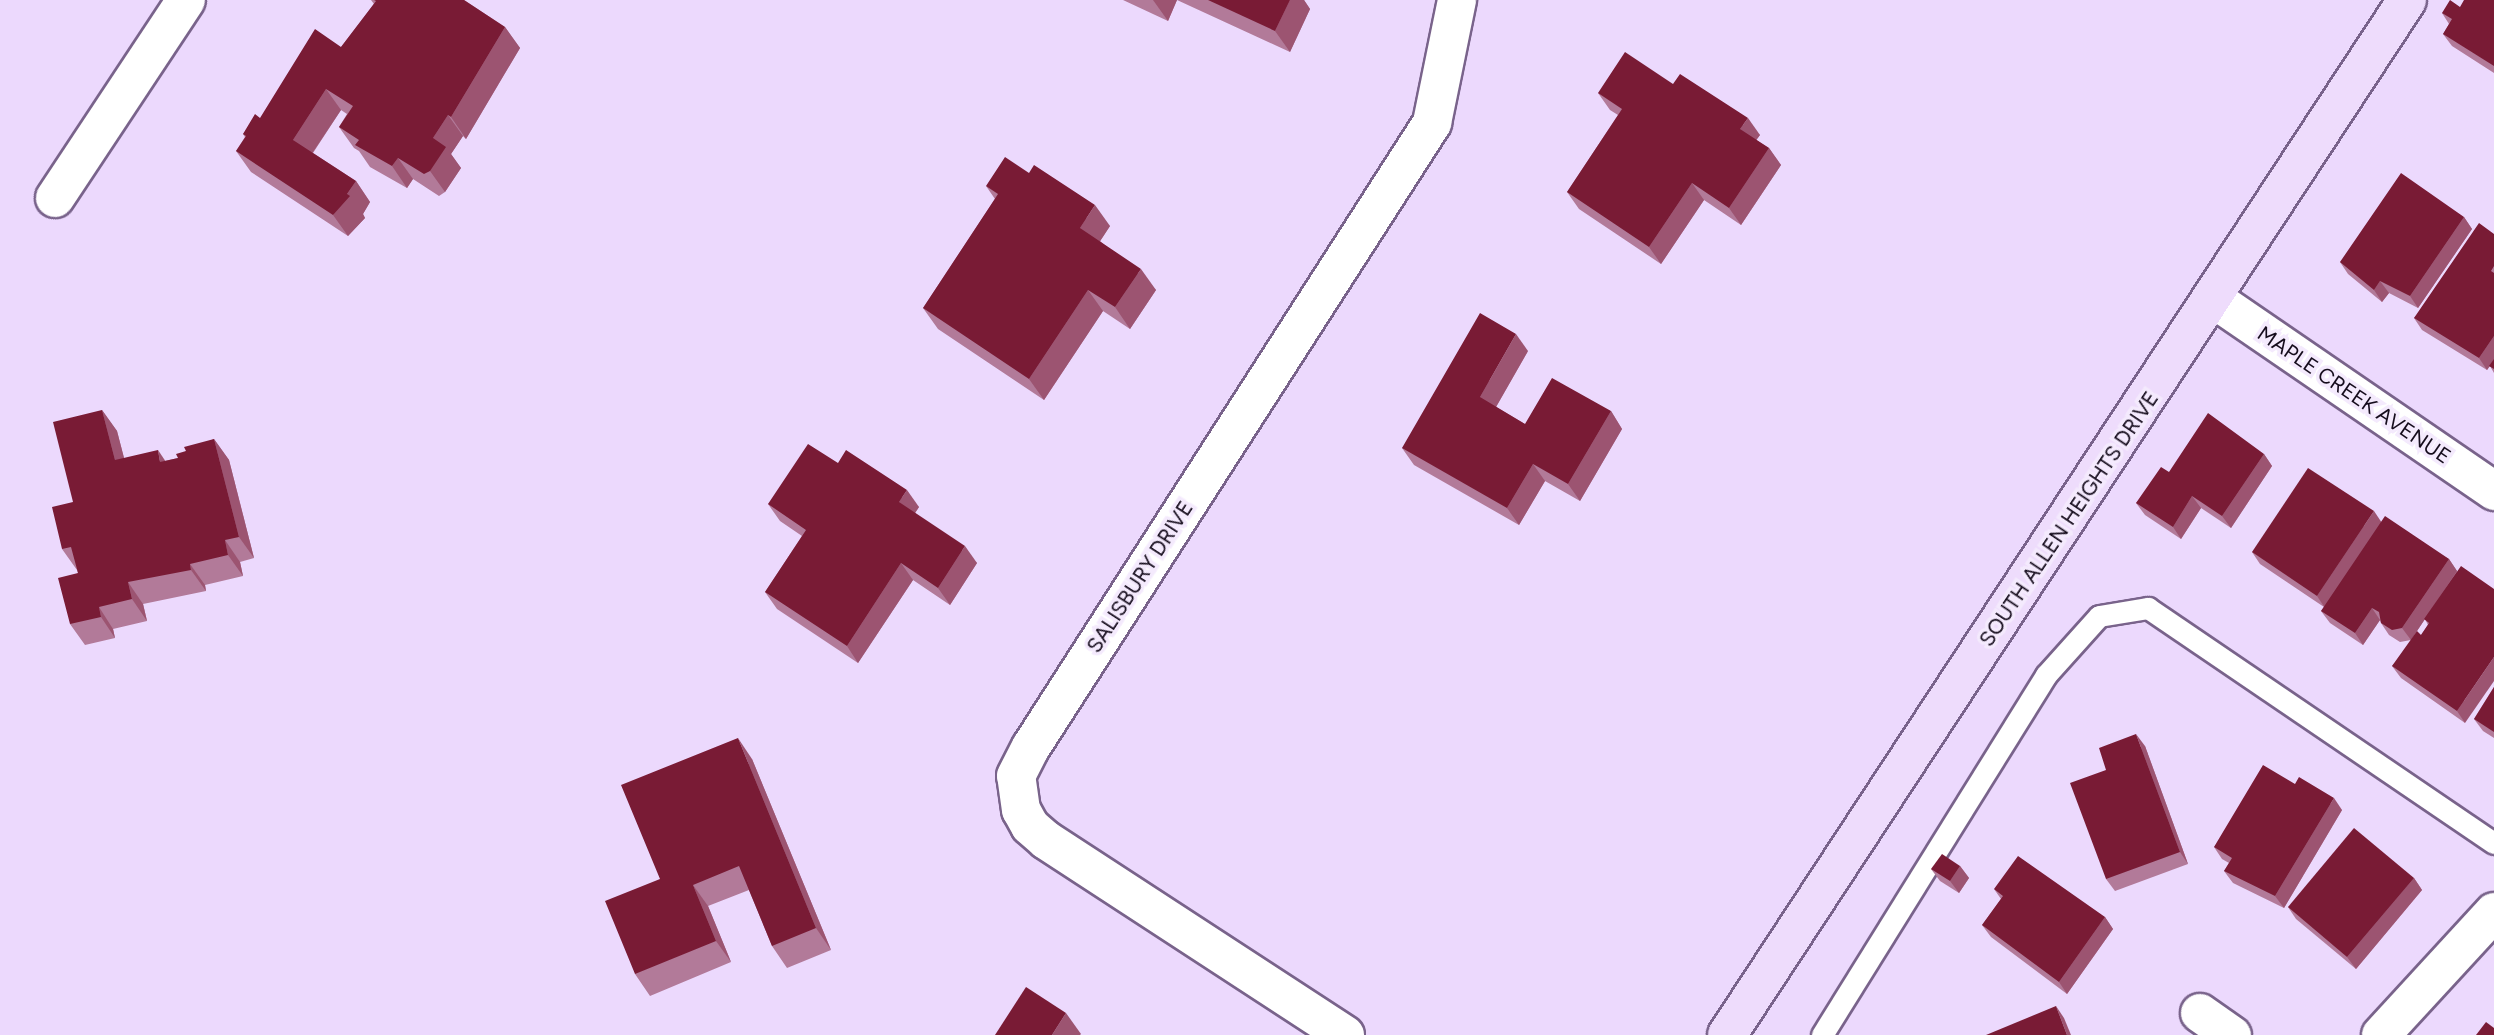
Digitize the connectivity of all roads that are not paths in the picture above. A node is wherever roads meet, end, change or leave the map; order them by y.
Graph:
1 (186, 0) edge
2 (1457, 0) edge
3 (2407, 0) edge
4 (55, 198) dead end
5 (2214, 299) junction
6 (2494, 491) edge
7 (2494, 843) edge
8 (2494, 912) edge
9 (2200, 1013) dead end
10 (1345, 1035) edge
11 (1727, 1035) edge
12 (1822, 1035) edge
13 (2232, 1035) edge
14 (2381, 1035) edge

1 - 4 street
2 - 10 street, SALISBURY DRIVE
3 - 5 main road, SOUTH ALLEN HEIGHTS DRIVE
5 - 6 street, MAPLE CREEK AVENUE
5 - 11 main road, SOUTH ALLEN HEIGHTS DRIVE
7 - 12 lane
8 - 14 street
9 - 13 street

